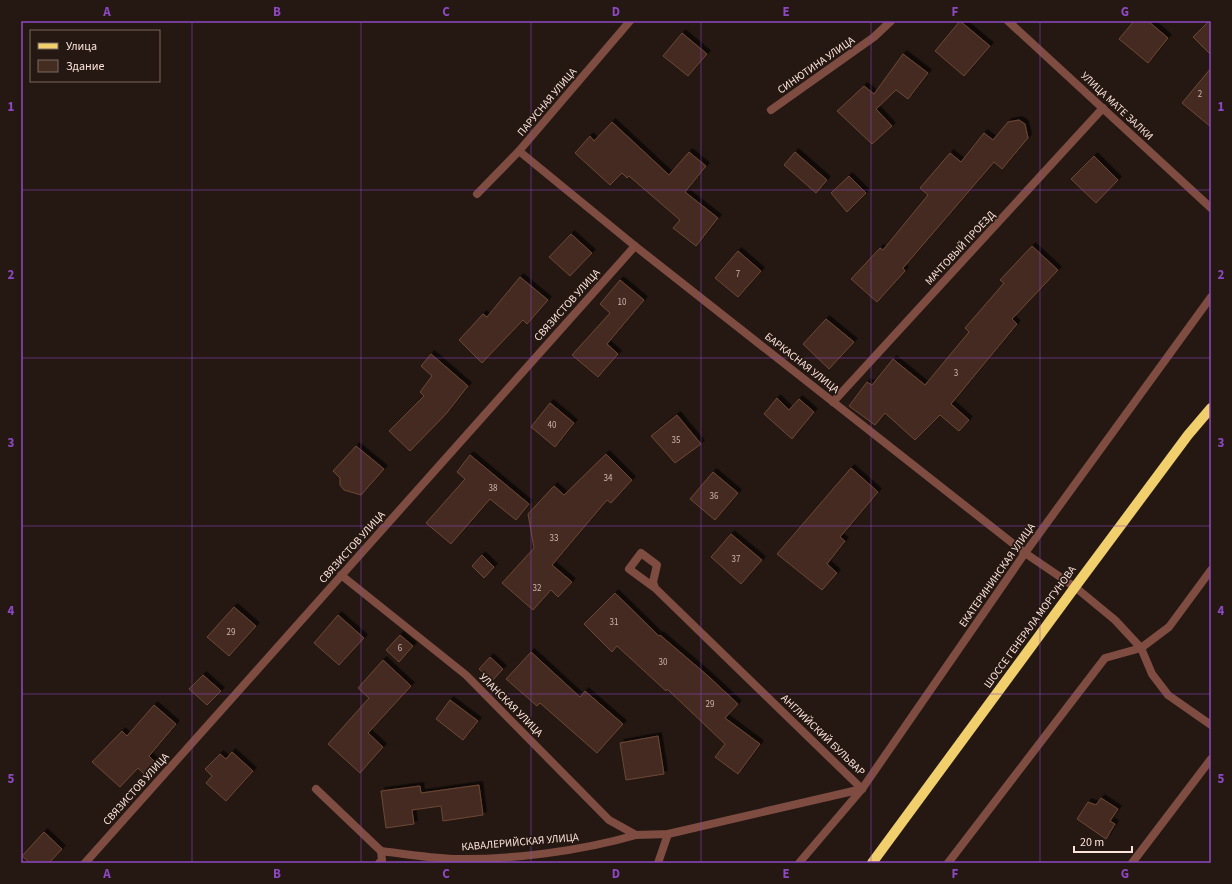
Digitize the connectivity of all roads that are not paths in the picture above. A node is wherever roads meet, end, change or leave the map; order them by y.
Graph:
1 (630, 21) edge
2 (891, 21) edge
3 (1008, 21) edge
4 (1103, 108) junction
5 (771, 110) dead end
6 (519, 151) junction
7 (477, 194) dead end
8 (1211, 208) edge
9 (635, 246) junction
10 (1211, 297) edge
11 (833, 402) junction
12 (1211, 408) edge
13 (1025, 553) junction
14 (1211, 570) edge
15 (341, 575) junction
16 (1075, 587) junction
17 (655, 588) dead end
18 (1141, 648) junction
19 (1211, 725) edge
20 (1211, 759) edge
21 (316, 789) dead end
22 (862, 789) junction
23 (668, 834) junction
24 (636, 835) junction
25 (381, 851) junction
26 (85, 863) edge
27 (379, 863) edge
28 (658, 863) edge
29 (799, 863) edge
30 (872, 863) edge
31 (948, 863) edge
32 (1132, 863) edge

1 - 6 street, ПАРУСНАЯ УЛИЦА
2 - 5 street, СИНЮТИНА УЛИЦА
3 - 4 street, УЛИЦА МАТЕ ЗАЛКИ
4 - 8 street, УЛИЦА МАТЕ ЗАЛКИ
4 - 11 street, МАЧТОВЫЙ ПРОЕЗД
6 - 7 street, ПАРУСНАЯ УЛИЦА
6 - 9 street, БАРКАСНАЯ УЛИЦА
9 - 11 street, БАРКАСНАЯ УЛИЦА
9 - 15 street, СВЯЗИСТОВ УЛИЦА
10 - 13 street, ЕКАТЕРИНИНСКАЯ УЛИЦА
11 - 13 street, БАРКАСНАЯ УЛИЦА
12 - 16 main road, ШОССЕ ГЕНЕРАЛА МОРГУНОВА
13 - 16 street, БАРКАСНАЯ УЛИЦА
13 - 22 street, ЕКАТЕРИНИНСКАЯ УЛИЦА
14 - 18 street
15 - 24 street, УЛАНСКАЯ УЛИЦА
15 - 26 street, СВЯЗИСТОВ УЛИЦА
16 - 18 street, БАРКАСНАЯ УЛИЦА
16 - 30 main road, ШОССЕ ГЕНЕРАЛА МОРГУНОВА
17 - 22 street, АНГЛИЙСКИЙ БУЛЬВАР
18 - 19 street, БАРКАСНАЯ УЛИЦА
18 - 31 street
20 - 32 street
21 - 25 street
22 - 23 street, АНГЛИЙСКИЙ БУЛЬВАР
22 - 29 street, ЕКАТЕРИНИНСКАЯ УЛИЦА
23 - 24 street
23 - 28 street
24 - 25 street, КАВАЛЕРИЙСКАЯ УЛИЦА
25 - 27 street

